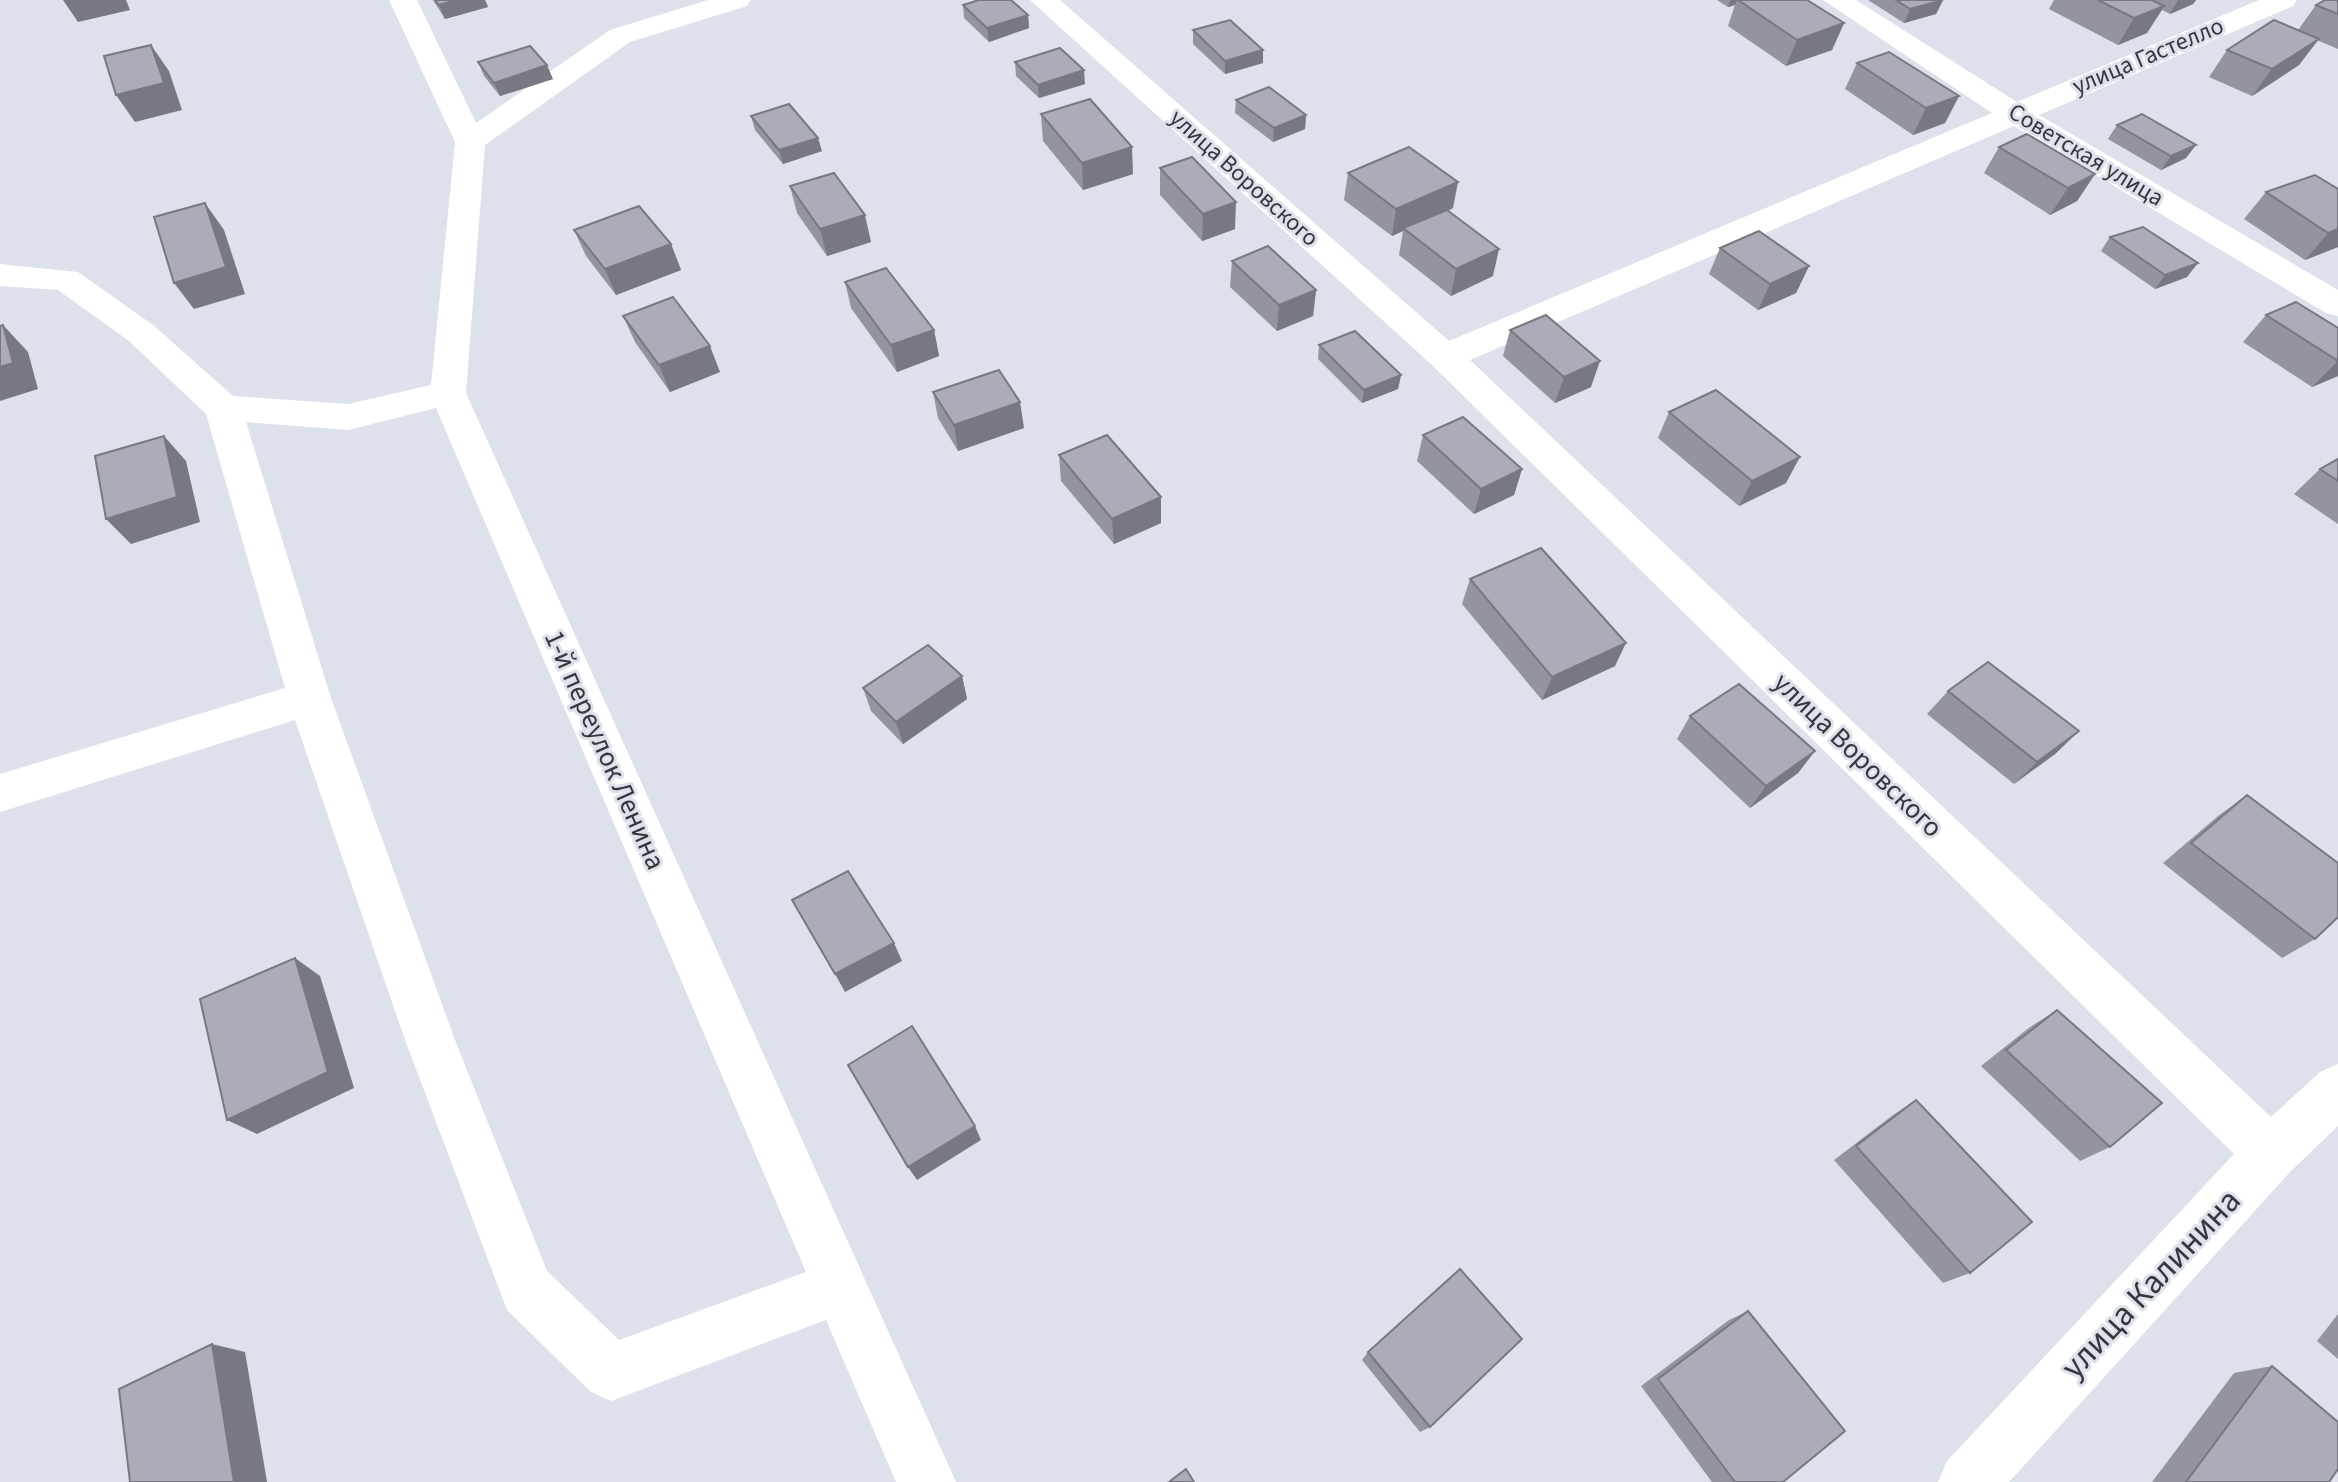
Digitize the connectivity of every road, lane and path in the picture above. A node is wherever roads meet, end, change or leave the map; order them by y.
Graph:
1 (403, 0) edge
2 (737, 0) edge
3 (1044, 0) edge
4 (1837, 0) edge
5 (2283, 0) edge
6 (2013, 113) junction
7 (470, 142) junction
8 (0, 275) edge
9 (2338, 305) edge
10 (1445, 357) junction
11 (448, 393) junction
12 (223, 408) junction
13 (309, 698) junction
14 (0, 793) edge
15 (2338, 1090) edge
16 (2271, 1153) junction
17 (840, 1287) junction
18 (926, 1482) edge
19 (1968, 1482) edge

1 - 7 street
2 - 7 street
3 - 10 street, улица Воровского
4 - 6 street, Советская улица
5 - 6 street, улица Гастелло
6 - 9 street, Советская улица
6 - 10 street
7 - 11 street, 1-й переулок Ленина
8 - 12 street
10 - 16 street, улица Воровского
11 - 12 street
11 - 17 street, 1-й переулок Ленина
12 - 13 street
13 - 14 street
13 - 17 street
15 - 16 street, улица Калинина
16 - 19 street, улица Калинина
17 - 18 street, 1-й переулок Ленина

